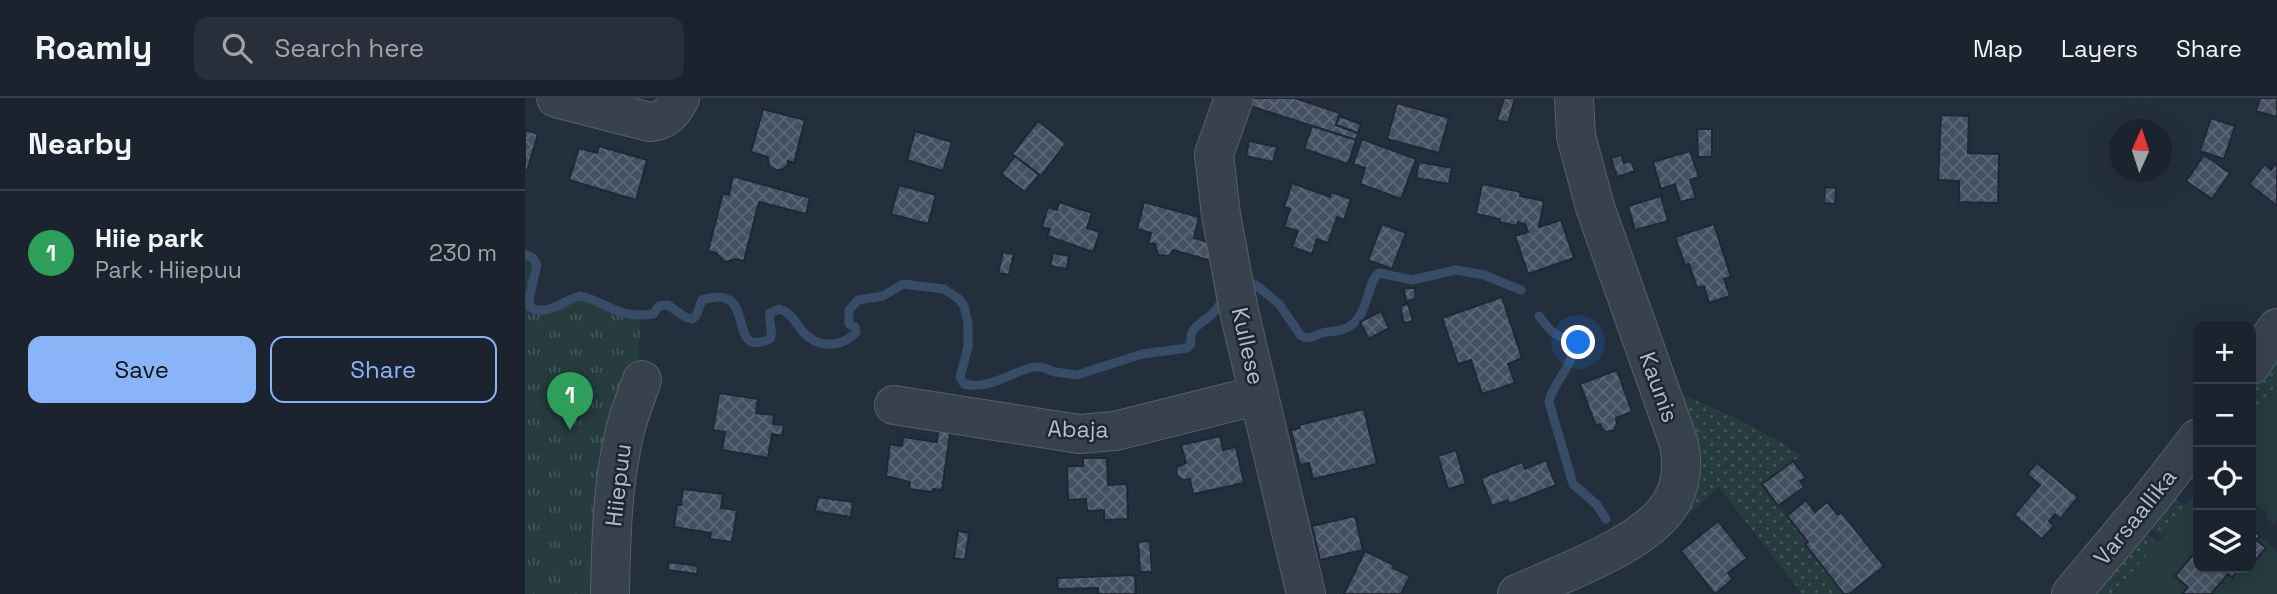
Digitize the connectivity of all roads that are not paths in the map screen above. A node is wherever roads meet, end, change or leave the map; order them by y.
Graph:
1 (556, 98) edge
2 (680, 98) edge
3 (1234, 98) edge
4 (1574, 98) edge
5 (2277, 328) edge
6 (2256, 358) edge
7 (642, 380) dead end
8 (1259, 395) junction
9 (894, 405) dead end
10 (2193, 444) edge
11 (610, 594) edge
12 (1306, 594) edge
13 (1517, 594) edge
14 (2071, 594) edge

1 - 2 street
3 - 8 street, Kullese
4 - 13 street, Kaunis
5 - 6 street
7 - 11 street, Hiiepuu
8 - 9 street, Abaja
8 - 12 street, Kullese
10 - 14 street, Varsaallika

